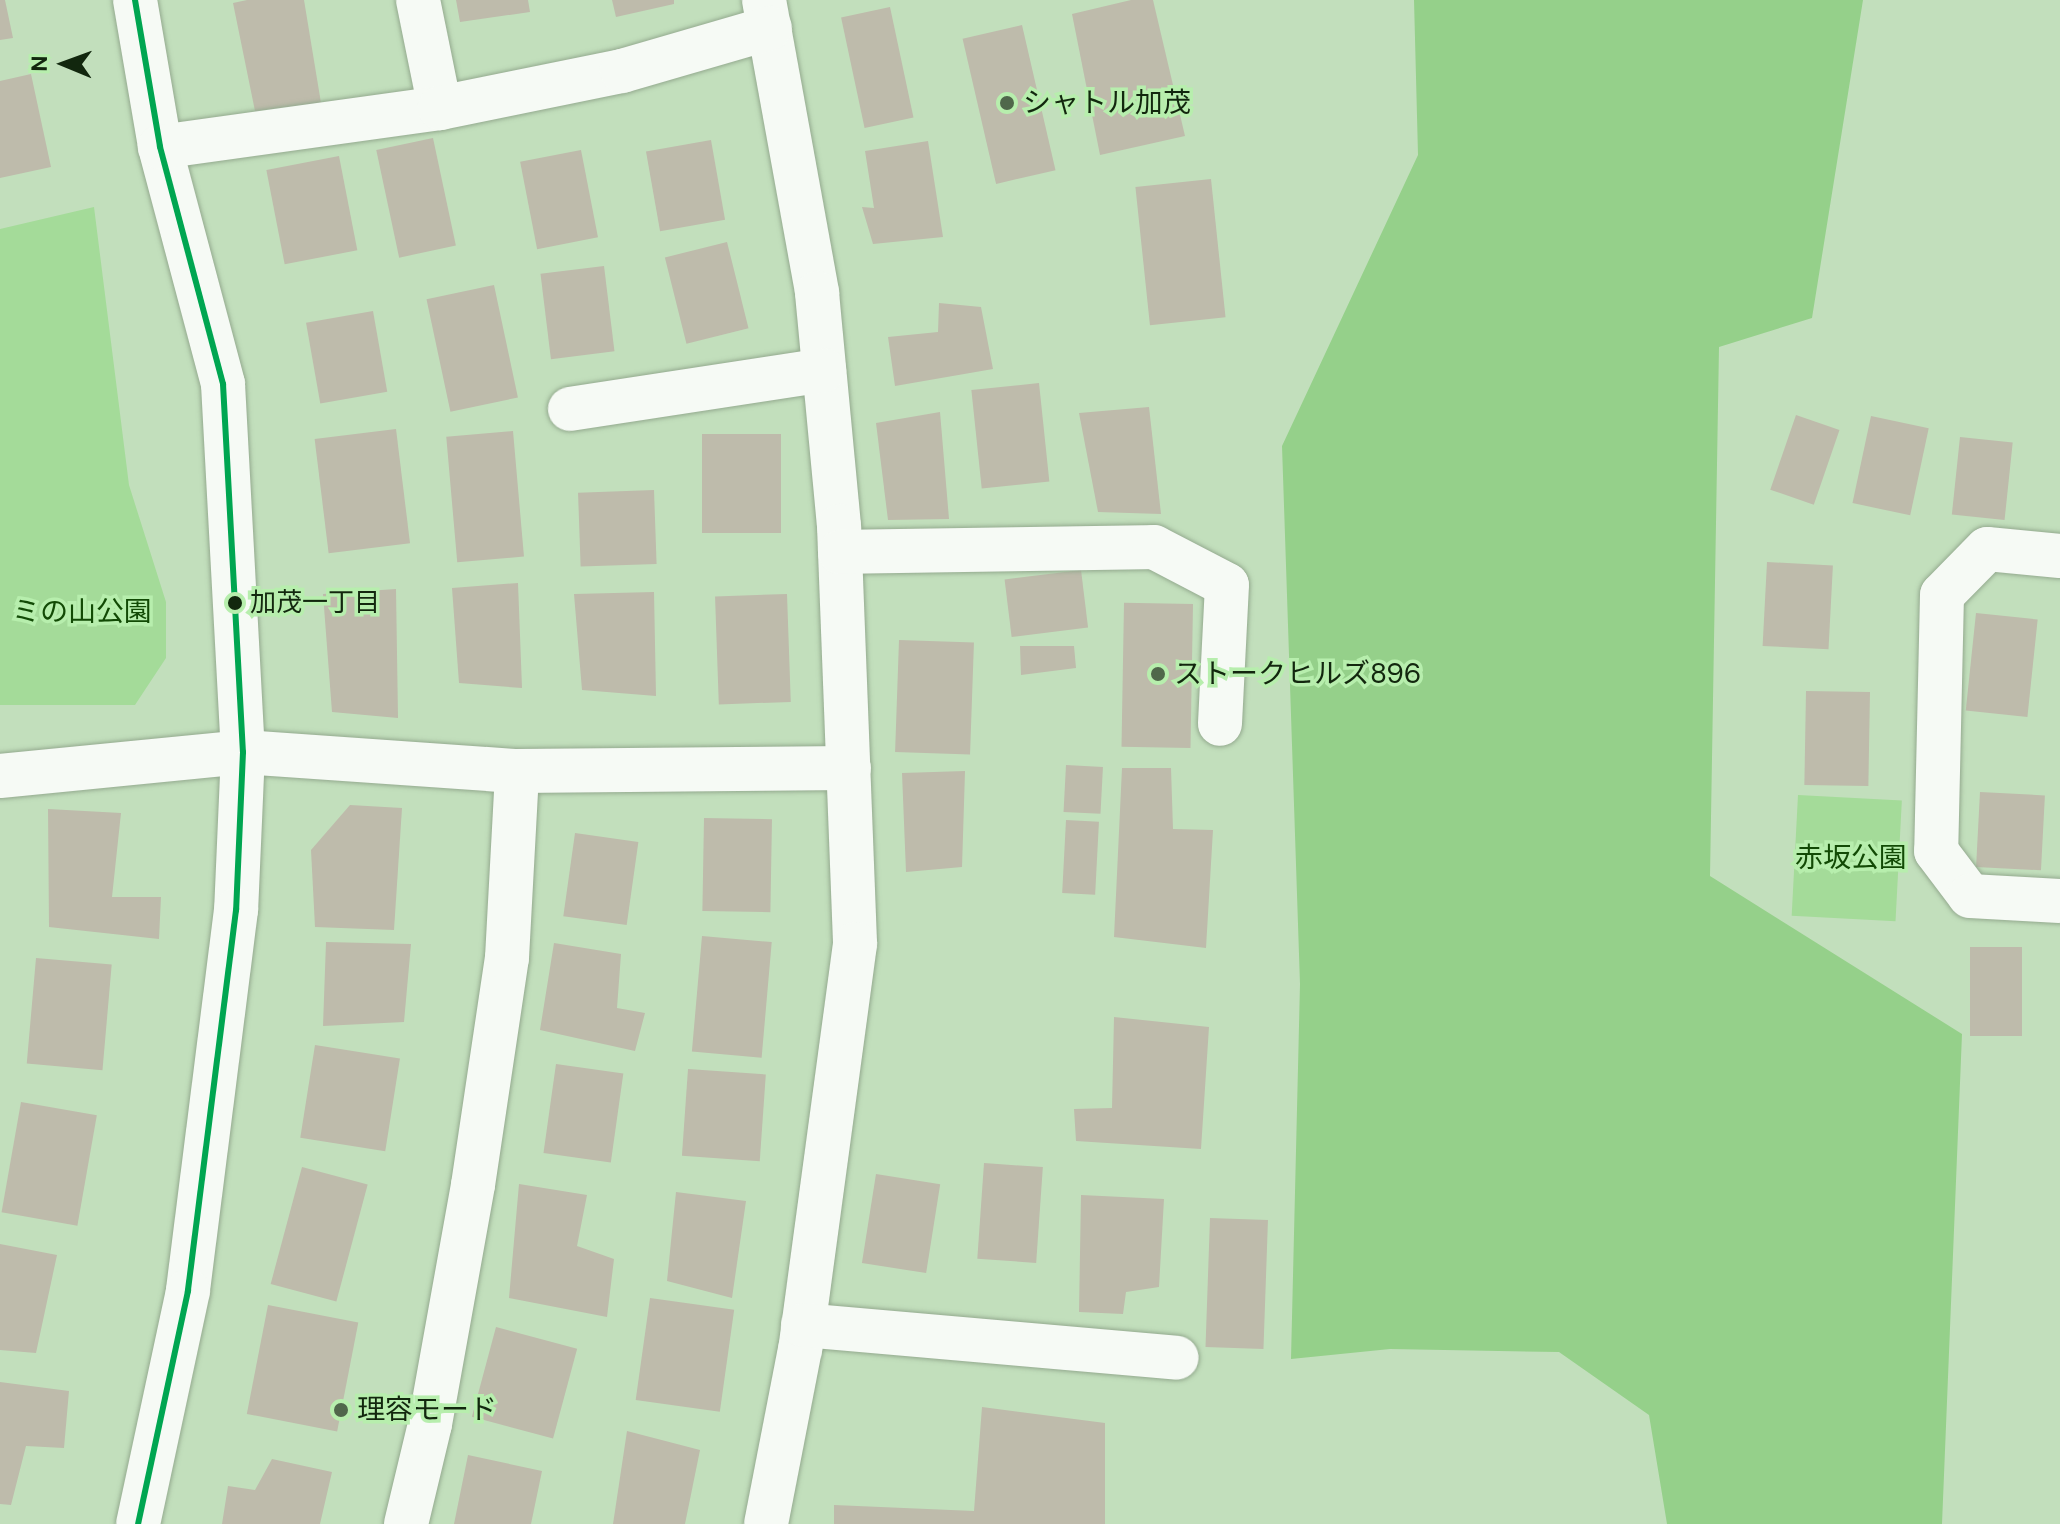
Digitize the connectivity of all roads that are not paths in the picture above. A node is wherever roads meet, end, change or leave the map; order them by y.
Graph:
1 (135, 0) edge
2 (418, 0) edge
3 (767, 14) edge
4 (440, 108) junction
5 (160, 147) junction
6 (824, 370) junction
7 (570, 409) dead end
8 (840, 552) junction
9 (2060, 556) edge
10 (1220, 724) dead end
11 (243, 752) junction
12 (849, 768) junction
13 (517, 771) junction
14 (0, 776) edge
15 (2060, 901) edge
16 (803, 1325) junction
17 (1177, 1358) dead end
18 (138, 1524) edge
19 (406, 1524) edge
20 (766, 1524) edge

1 - 5 street
2 - 4 street
3 - 4 street
3 - 6 street
4 - 5 street
5 - 11 street
6 - 7 street
6 - 8 street
8 - 10 street
8 - 12 street
9 - 15 street
11 - 13 street
11 - 14 street
11 - 18 street
12 - 13 street
12 - 16 street
13 - 19 street
16 - 17 street
16 - 20 street

